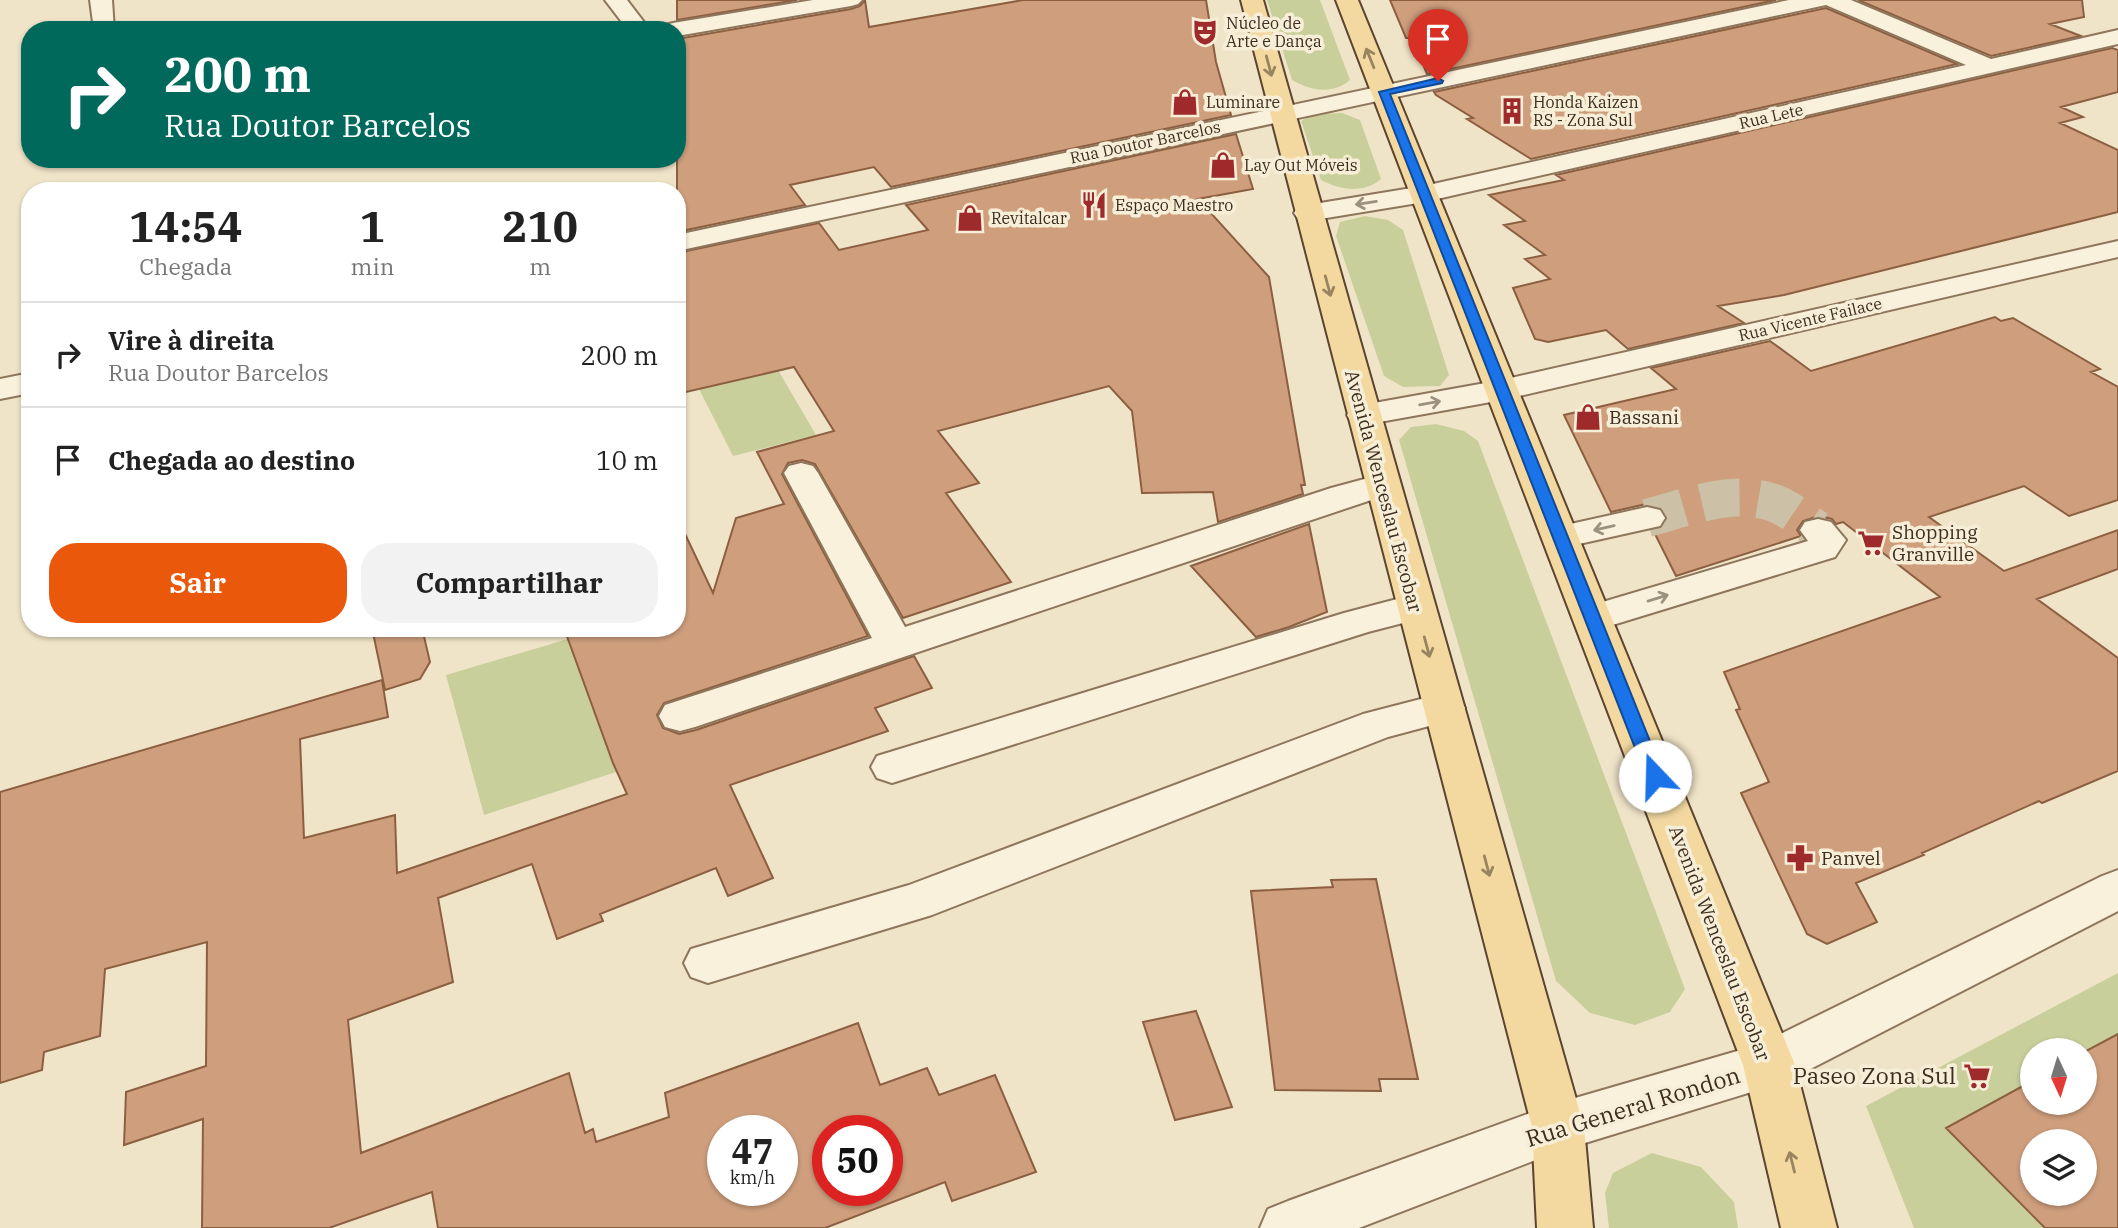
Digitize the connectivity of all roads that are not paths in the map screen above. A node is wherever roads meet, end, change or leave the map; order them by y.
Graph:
1 (101, 0) edge
2 (616, 0) edge
3 (851, 0) edge
4 (1251, 0) edge
5 (1348, 0) edge
6 (1819, 0) edge
7 (1832, 0) edge
8 (103, 21) edge
9 (632, 21) edge
10 (686, 28) edge
11 (2118, 37) edge
12 (1991, 67) junction
13 (1384, 92) junction
14 (1281, 113) junction
15 (1424, 194) junction
16 (1308, 213) junction
17 (686, 241) edge
18 (2118, 249) edge
19 (21, 385) edge
20 (0, 389) edge
21 (1502, 390) junction
22 (1363, 415) junction
23 (801, 473) dead end
24 (1383, 485) junction
25 (1647, 518) tunnel mouth
26 (1818, 530) dead end
27 (1561, 537) junction
28 (1416, 607) junction
29 (1593, 618) junction
30 (895, 645) junction
31 (1444, 708) junction
32 (680, 716) dead end
33 (892, 767) dead end
34 (2118, 890) edge
35 (708, 963) dead end
36 (1769, 1065) junction
37 (1558, 1128) junction
38 (1288, 1228) edge
39 (1565, 1228) edge
40 (1809, 1228) edge

1 - 8 street
2 - 9 street
3 - 10 street
4 -> 14 main road, Avenida Wenceslau Escobar
13 -> 5 main road, Avenida Wenceslau Escobar
6 - 13 street, Rua Doutor Barcelos
7 - 12 street
11 - 12 street, Rua Lete
12 - 15 street, Rua Lete
13 - 14 street, Rua Doutor Barcelos
13 - 15 main road, Avenida Wenceslau Escobar
14 - 16 main road, Avenida Wenceslau Escobar
14 - 17 street, Rua Doutor Barcelos
15 -> 16 street, Rua Lete
15 - 21 main road, Avenida Wenceslau Escobar
16 -> 22 main road, Avenida Wenceslau Escobar
18 - 21 street, Rua Vicente Failace
19 - 20 street
22 -> 21 street, Rua Vicente Failace
21 - 27 main road, Avenida Wenceslau Escobar
22 - 24 main road, Avenida Wenceslau Escobar
23 - 30 street
24 - 28 main road, Avenida Wenceslau Escobar
24 - 30 street
25 -> 27 street
29 -> 26 street
27 - 29 main road, Avenida Wenceslau Escobar
28 -> 31 main road, Avenida Wenceslau Escobar
28 - 33 street
29 - 36 main road, Avenida Wenceslau Escobar
30 - 32 street
31 - 35 street
31 -> 37 main road, Avenida Wenceslau Escobar
34 - 36 street, Rua General Rondon
36 - 37 street, Rua General Rondon
40 -> 36 main road, Avenida Wenceslau Escobar
37 - 38 street, Rua General Rondon
37 - 39 main road, Avenida Wenceslau Escobar

